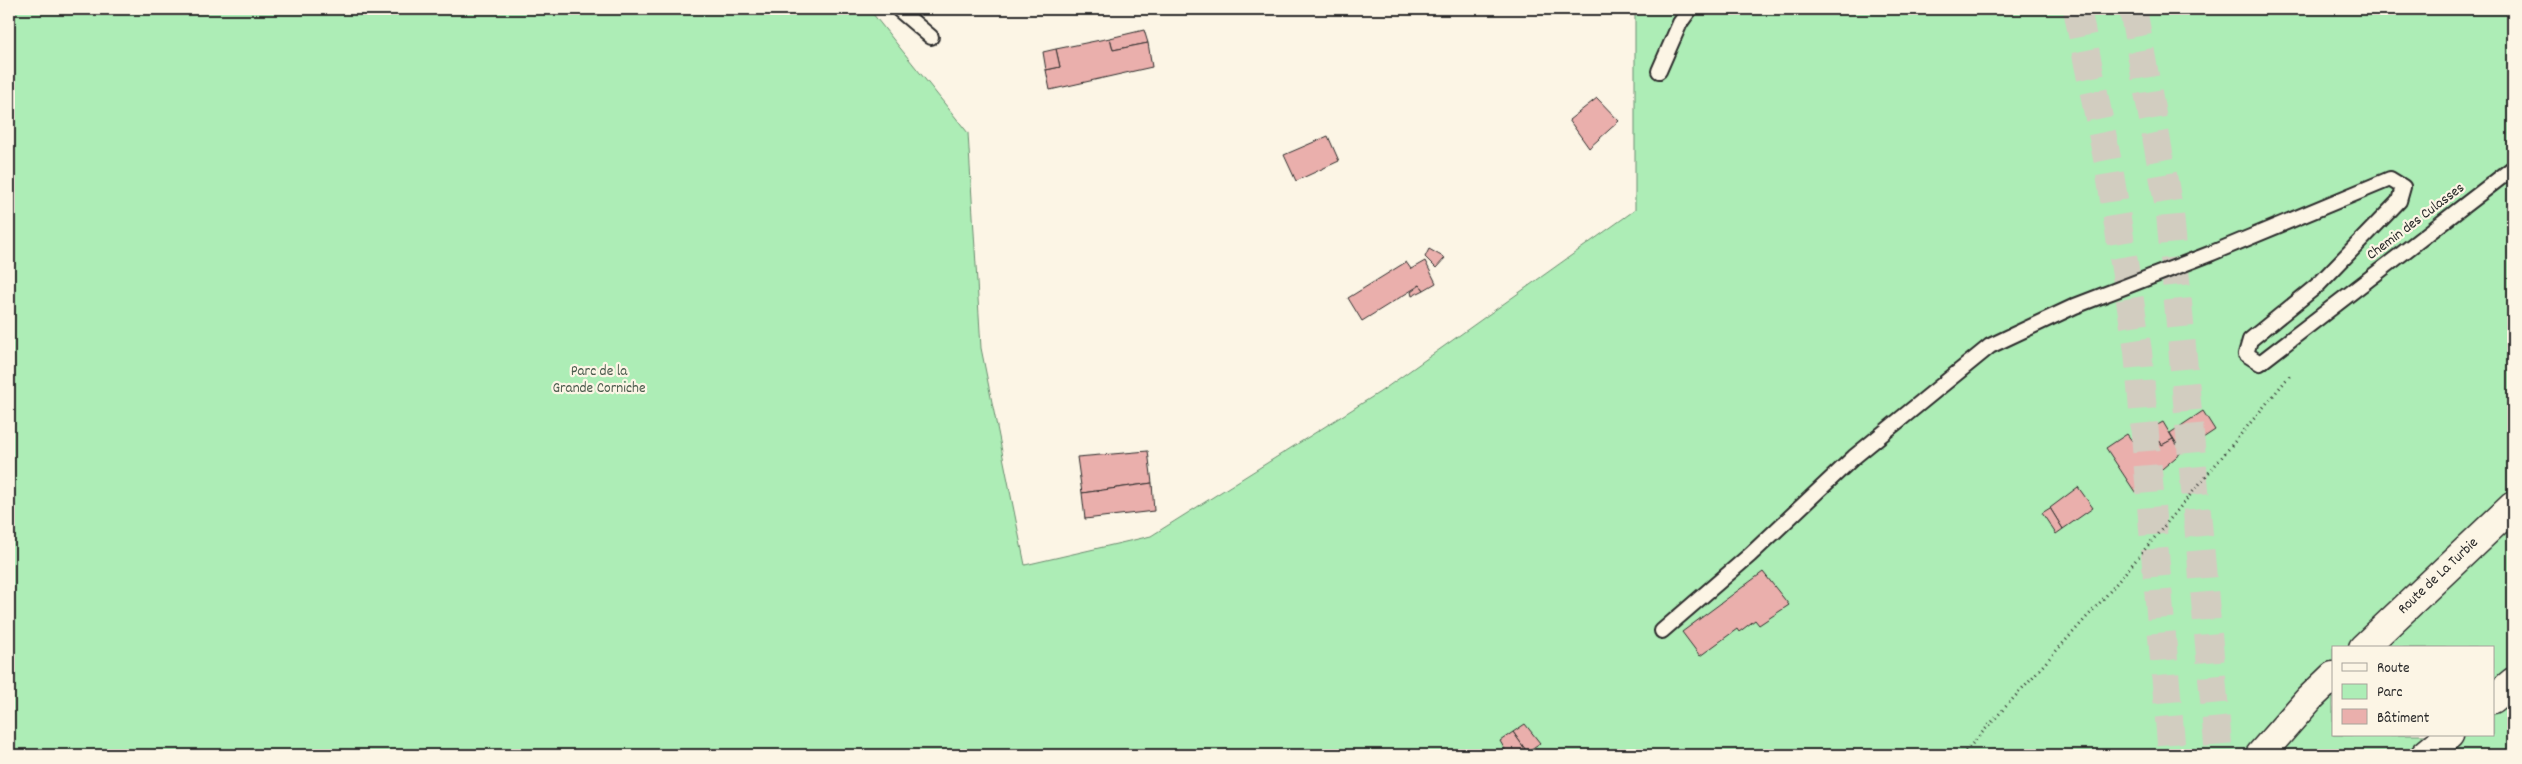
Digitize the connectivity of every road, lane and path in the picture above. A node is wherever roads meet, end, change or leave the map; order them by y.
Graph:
1 (898, 9) edge
2 (1690, 9) edge
3 (931, 37) dead end
4 (1660, 71) dead end
5 (2513, 168) edge
6 (2293, 373) dead end
7 (2513, 506) edge
8 (1662, 631) dead end
9 (2365, 646) edge
10 (2332, 677) edge
11 (2513, 682) edge
12 (2494, 698) edge
13 (2448, 736) edge
14 (1962, 755) edge
15 (2260, 755) edge
16 (2425, 755) edge

1 - 3 lane
2 - 4 lane
5 - 8 lane, Chemin des Culasses
6 - 14 path
7 - 9 main road, Route de La Turbie
10 - 15 main road
11 - 12 main road
13 - 16 main road

